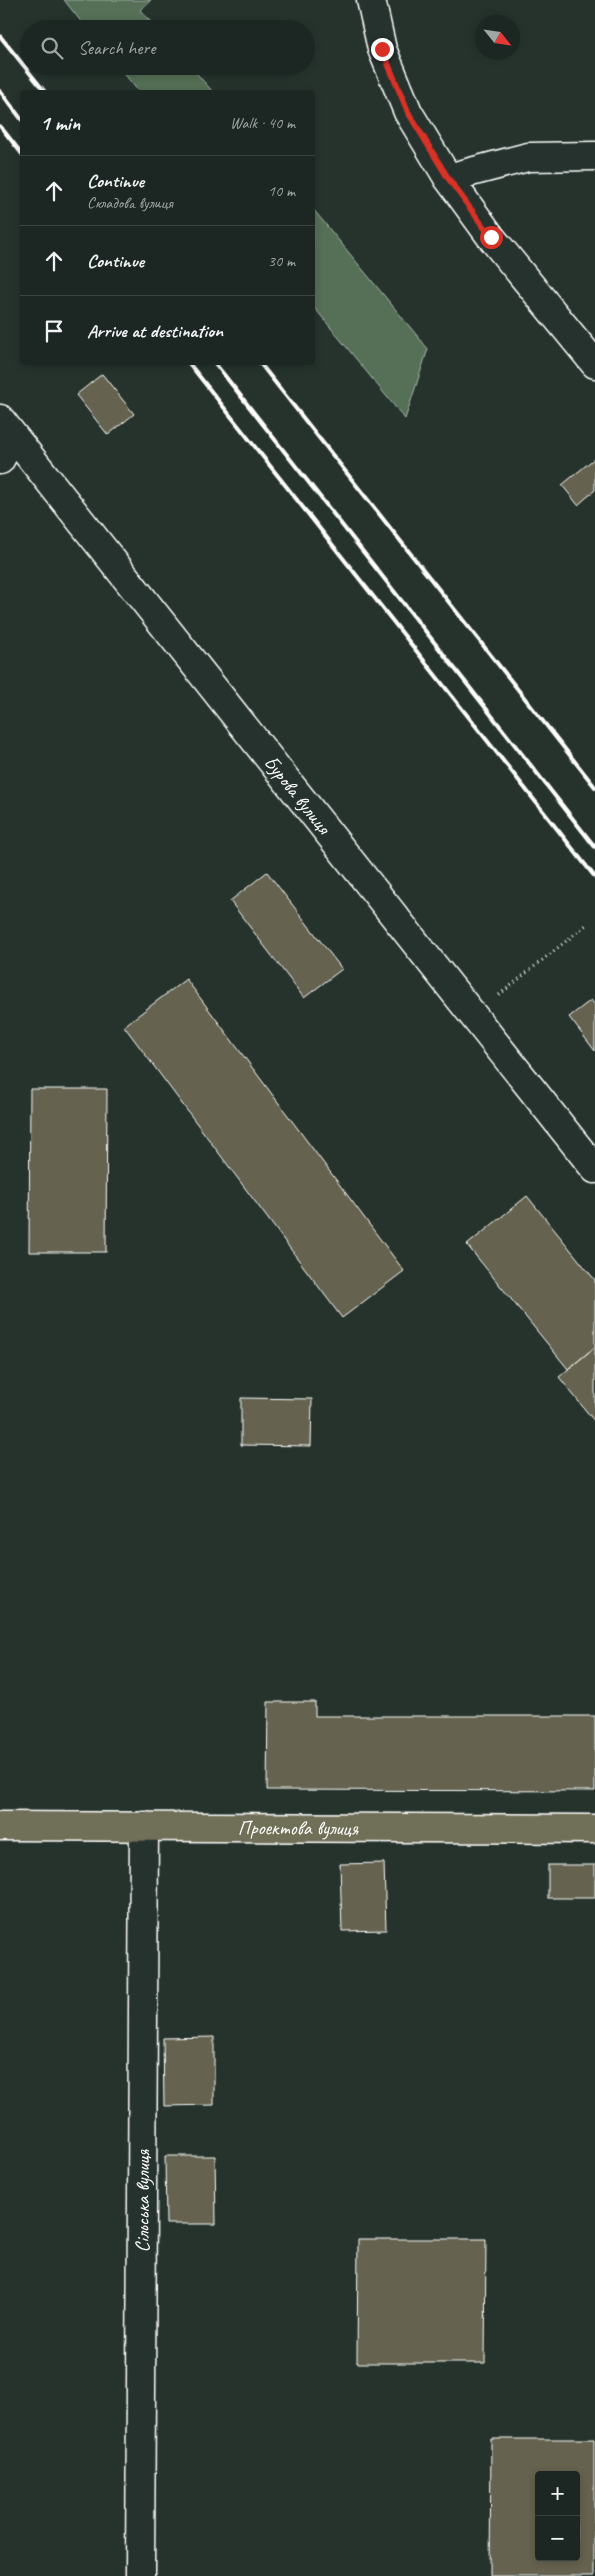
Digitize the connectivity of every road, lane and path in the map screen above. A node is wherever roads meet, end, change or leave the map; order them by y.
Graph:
1 (371, 0) edge
2 (595, 156) edge
3 (448, 178) junction
4 (595, 364) edge
5 (7, 428) edge
6 (0, 460) edge
7 (586, 925) dead end
8 (473, 1016) junction
9 (595, 1169) edge
10 (0, 1826) edge
11 (144, 1826) junction
12 (595, 1830) edge
13 (140, 2576) edge

1 - 3 street
2 - 3 street
3 - 4 street
5 - 6 street
5 - 8 street, Бурова вулиця
7 - 8 path
8 - 9 street, Бурова вулиця
10 - 11 main road, Проектова вулиця
11 - 12 main road, Проектова вулиця
11 - 13 street, Сільська вулиця

